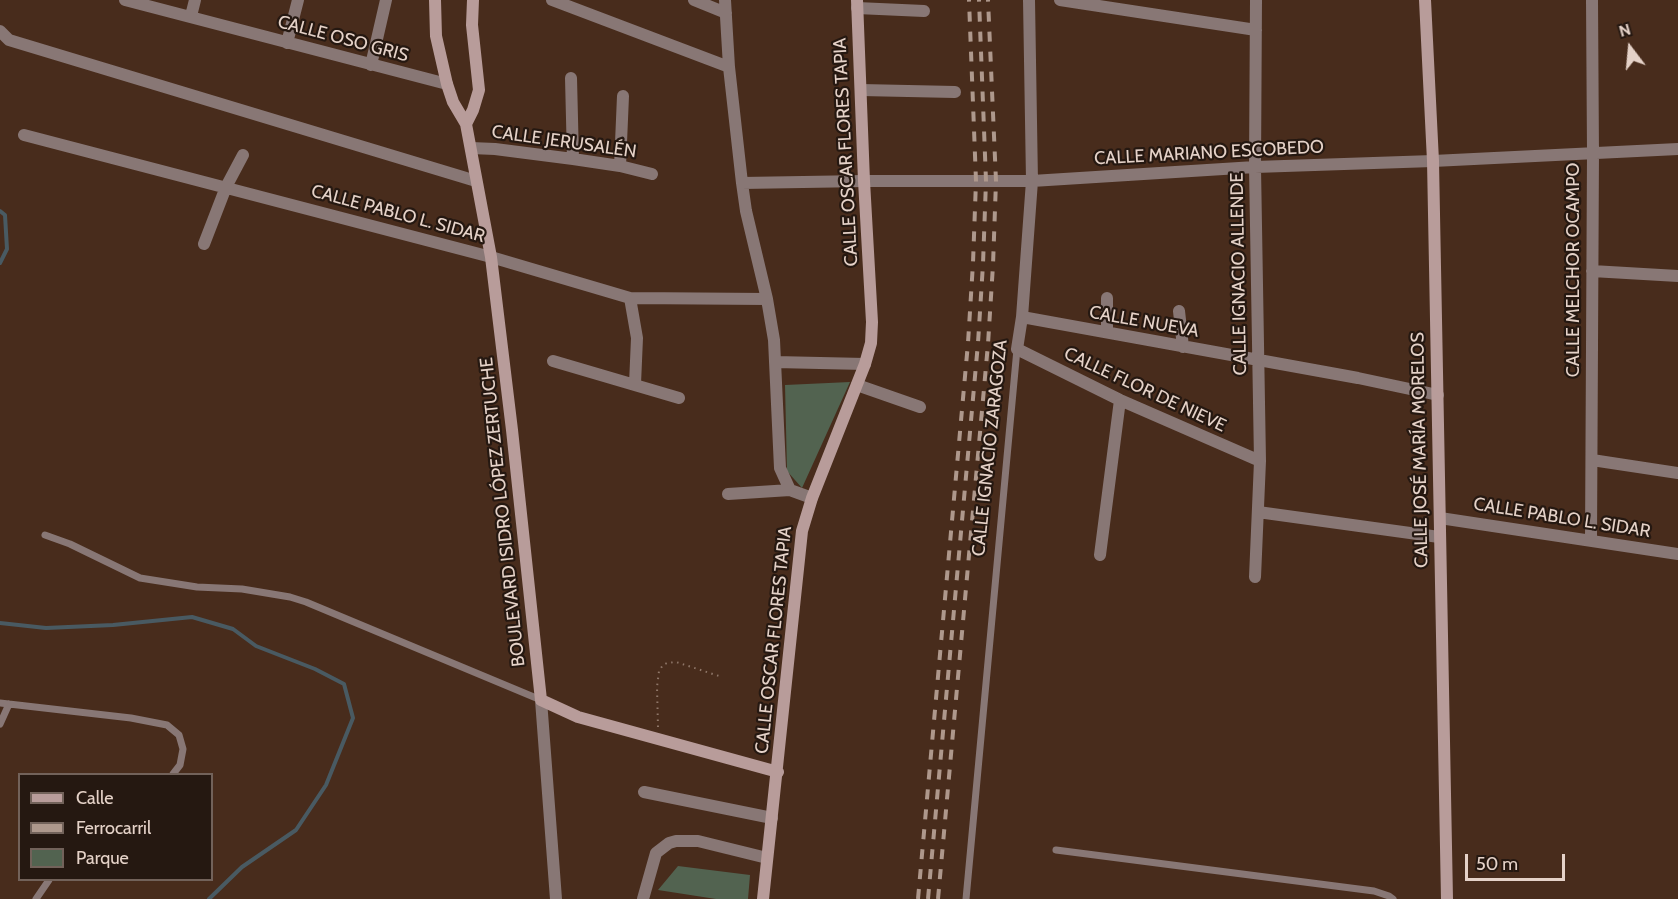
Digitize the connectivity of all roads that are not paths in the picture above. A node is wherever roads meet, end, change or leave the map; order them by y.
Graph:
1 (125, 0) edge
2 (195, 0) edge
3 (298, 0) edge
4 (386, 0) edge
5 (435, 0) edge
6 (473, 0) edge
7 (552, 0) edge
8 (694, 0) edge
9 (1029, 0) edge
10 (1060, 0) edge
11 (1256, 0) edge
12 (1425, 0) edge
13 (1592, 0) edge
14 (857, 4) edge
15 (726, 7) edge
16 (924, 11) dead end
17 (190, 16) junction
18 (1256, 30) junction
19 (0, 31) edge
20 (287, 43) junction
21 (371, 65) junction
22 (729, 67) junction
23 (571, 78) dead end
24 (447, 84) junction
25 (861, 90) junction
26 (955, 92) dead end
27 (623, 96) dead end
28 (466, 124) junction
29 (24, 135) dead end
30 (471, 148) junction
31 (1678, 149) edge
32 (1593, 153) junction
33 (243, 155) dead end
34 (573, 159) junction
35 (1433, 161) junction
36 (620, 166) junction
37 (1255, 167) junction
38 (652, 174) dead end
39 (476, 181) junction
40 (864, 181) junction
41 (1032, 181) junction
42 (742, 183) junction
43 (226, 187) junction
44 (204, 244) dead end
45 (491, 257) junction
46 (1592, 271) junction
47 (1678, 276) edge
48 (630, 298) junction
49 (1107, 298) dead end
50 (766, 299) junction
51 (1179, 311) dead end
52 (1022, 316) junction
53 (1107, 332) junction
54 (1183, 347) junction
55 (1017, 349) junction
56 (553, 361) dead end
57 (1259, 361) junction
58 (775, 362) junction
59 (866, 364) junction
60 (635, 384) junction
61 (857, 385) junction
62 (1438, 395) junction
63 (679, 398) dead end
64 (1120, 400) junction
65 (920, 407) dead end
66 (1592, 460) junction
67 (1260, 461) junction
68 (1678, 473) edge
69 (790, 490) junction
70 (728, 494) dead end
71 (812, 498) junction
72 (1258, 512) junction
73 (1440, 518) junction
74 (45, 535) dead end
75 (1439, 537) junction
76 (1591, 540) junction
77 (1678, 554) edge
78 (1100, 555) dead end
79 (1255, 577) dead end
80 (541, 700) junction
81 (0, 703) edge
82 (9, 704) junction
83 (0, 724) edge
84 (778, 772) junction
85 (174, 773) edge
86 (644, 792) dead end
87 (772, 818) junction
88 (1056, 850) dead end
89 (767, 858) junction
90 (48, 881) edge
91 (36, 899) edge
92 (556, 899) edge
93 (643, 899) edge
94 (763, 899) edge
95 (966, 899) edge
96 (1393, 899) edge
97 (1447, 899) edge

1 - 17 street, CALLE OSO GRIS
2 - 17 street
3 - 20 street
4 - 21 street
5 - 24 street, BOULEVARD ISIDRO LÓPEZ ZERTUCHE
6 - 28 street
7 - 22 street
8 - 15 street
9 - 41 street, CALLE IGNACIO ZARAGOZA
10 - 18 street
11 - 18 street, CALLE IGNACIO ALLENDE
12 - 35 street, CALLE JOSÉ MARÍA MORELOS
13 - 32 street, CALLE MELCHOR OCAMPO
14 - 16 street
14 - 25 street, CALLE OSCAR FLORES TAPIA
15 - 22 street
17 - 20 street, CALLE OSO GRIS
18 - 37 street, CALLE IGNACIO ALLENDE
19 - 39 street
20 - 21 street, CALLE OSO GRIS
21 - 24 street, CALLE OSO GRIS
22 - 42 street
23 - 34 street
24 - 28 street, BOULEVARD ISIDRO LÓPEZ ZERTUCHE
25 - 26 street
25 - 40 street, CALLE OSCAR FLORES TAPIA
27 - 36 street
28 - 30 street, BOULEVARD ISIDRO LÓPEZ ZERTUCHE
29 - 43 street, CALLE PABLO L. SIDAR
30 - 34 street, CALLE JERUSALÉN
30 - 39 street, BOULEVARD ISIDRO LÓPEZ ZERTUCHE
31 - 32 street, CALLE MARIANO ESCOBEDO
32 - 35 street, CALLE MARIANO ESCOBEDO
32 - 46 street, CALLE MELCHOR OCAMPO
33 - 43 street
34 - 36 street, CALLE JERUSALÉN
35 - 37 street, CALLE MARIANO ESCOBEDO
35 - 62 street, CALLE JOSÉ MARÍA MORELOS
36 - 38 street, CALLE JERUSALÉN
37 - 41 street, CALLE MARIANO ESCOBEDO
37 - 57 street, CALLE IGNACIO ALLENDE
39 - 45 street, BOULEVARD ISIDRO LÓPEZ ZERTUCHE
40 - 41 street, CALLE MARIANO ESCOBEDO
40 - 42 street, CALLE MARIANO ESCOBEDO
40 - 59 street, CALLE OSCAR FLORES TAPIA
41 - 52 street, CALLE IGNACIO ZARAGOZA
42 - 50 street
43 - 44 street
43 - 45 street, CALLE PABLO L. SIDAR
45 - 48 street, CALLE PABLO L. SIDAR
45 - 80 street, BOULEVARD ISIDRO LÓPEZ ZERTUCHE
46 - 47 street
46 - 66 street, CALLE MELCHOR OCAMPO
48 - 50 street, CALLE PABLO L. SIDAR
48 - 60 street
49 - 53 street
50 - 58 street
51 - 54 street
52 - 53 street, CALLE NUEVA
52 - 55 street, CALLE IGNACIO ZARAGOZA
53 - 54 street, CALLE NUEVA
54 - 57 street, CALLE NUEVA
55 - 64 street, CALLE FLOR DE NIEVE
55 - 95 lane, CALLE IGNACIO ZARAGOZA
56 - 60 street
57 - 62 street, CALLE NUEVA
57 - 67 street, CALLE IGNACIO ALLENDE
58 - 59 street
58 - 69 street
59 - 61 street, CALLE OSCAR FLORES TAPIA
60 - 63 street
61 - 65 street
61 - 71 street, CALLE OSCAR FLORES TAPIA
62 - 73 street, CALLE JOSÉ MARÍA MORELOS
64 - 67 street, CALLE FLOR DE NIEVE
64 - 78 street
66 - 68 street
66 - 76 street, CALLE MELCHOR OCAMPO
67 - 72 street, CALLE IGNACIO ALLENDE
69 - 70 street
69 - 71 street
71 - 84 street, CALLE OSCAR FLORES TAPIA
72 - 75 street
72 - 79 street, CALLE IGNACIO ALLENDE
73 - 75 street, CALLE JOSÉ MARÍA MORELOS
73 - 76 street, CALLE PABLO L. SIDAR
74 - 80 lane
75 - 97 street, CALLE JOSÉ MARÍA MORELOS
76 - 77 street, CALLE PABLO L. SIDAR
80 - 84 street
80 - 92 street, BOULEVARD ISIDRO LÓPEZ ZERTUCHE
81 - 82 lane
82 - 83 lane
82 - 85 lane
84 - 87 street, CALLE OSCAR FLORES TAPIA
86 - 87 street
87 - 89 street, CALLE OSCAR FLORES TAPIA
88 - 96 lane
89 - 93 street
89 - 94 street, CALLE OSCAR FLORES TAPIA
90 - 91 lane

